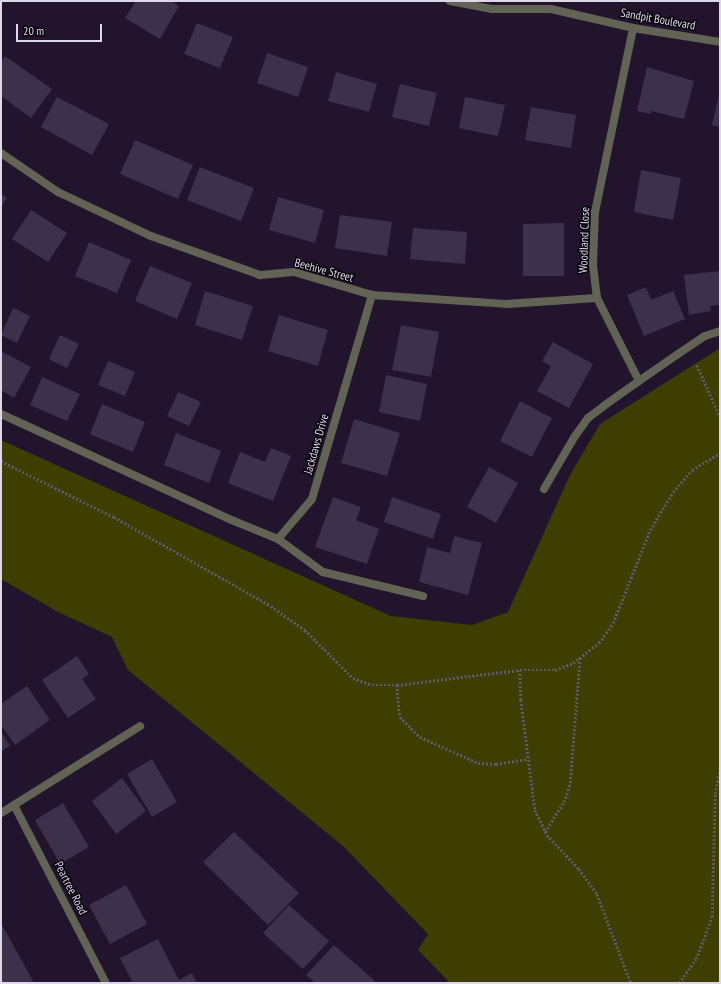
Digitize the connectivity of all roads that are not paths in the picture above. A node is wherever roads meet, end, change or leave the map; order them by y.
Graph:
1 (450, 1) edge
2 (633, 28) junction
3 (720, 42) edge
4 (1, 153) edge
5 (372, 295) junction
6 (597, 298) junction
7 (720, 331) edge
8 (639, 381) junction
9 (1, 414) edge
10 (544, 489) dead end
11 (278, 539) junction
12 (423, 596) dead end
13 (140, 726) dead end
14 (14, 805) junction
15 (1, 813) edge
16 (106, 983) edge

1 - 2 street, Sandpit Boulevard
2 - 3 street, Sandpit Boulevard
2 - 6 street, Woodland Close
4 - 5 street, Beehive Street
5 - 6 street, Beehive Street
5 - 11 street, Jackdaws Drive
6 - 8 street, Woodland Close
7 - 8 street
8 - 10 street
9 - 11 street
11 - 12 street
13 - 14 street
14 - 15 street
14 - 16 street, Peartree Road

